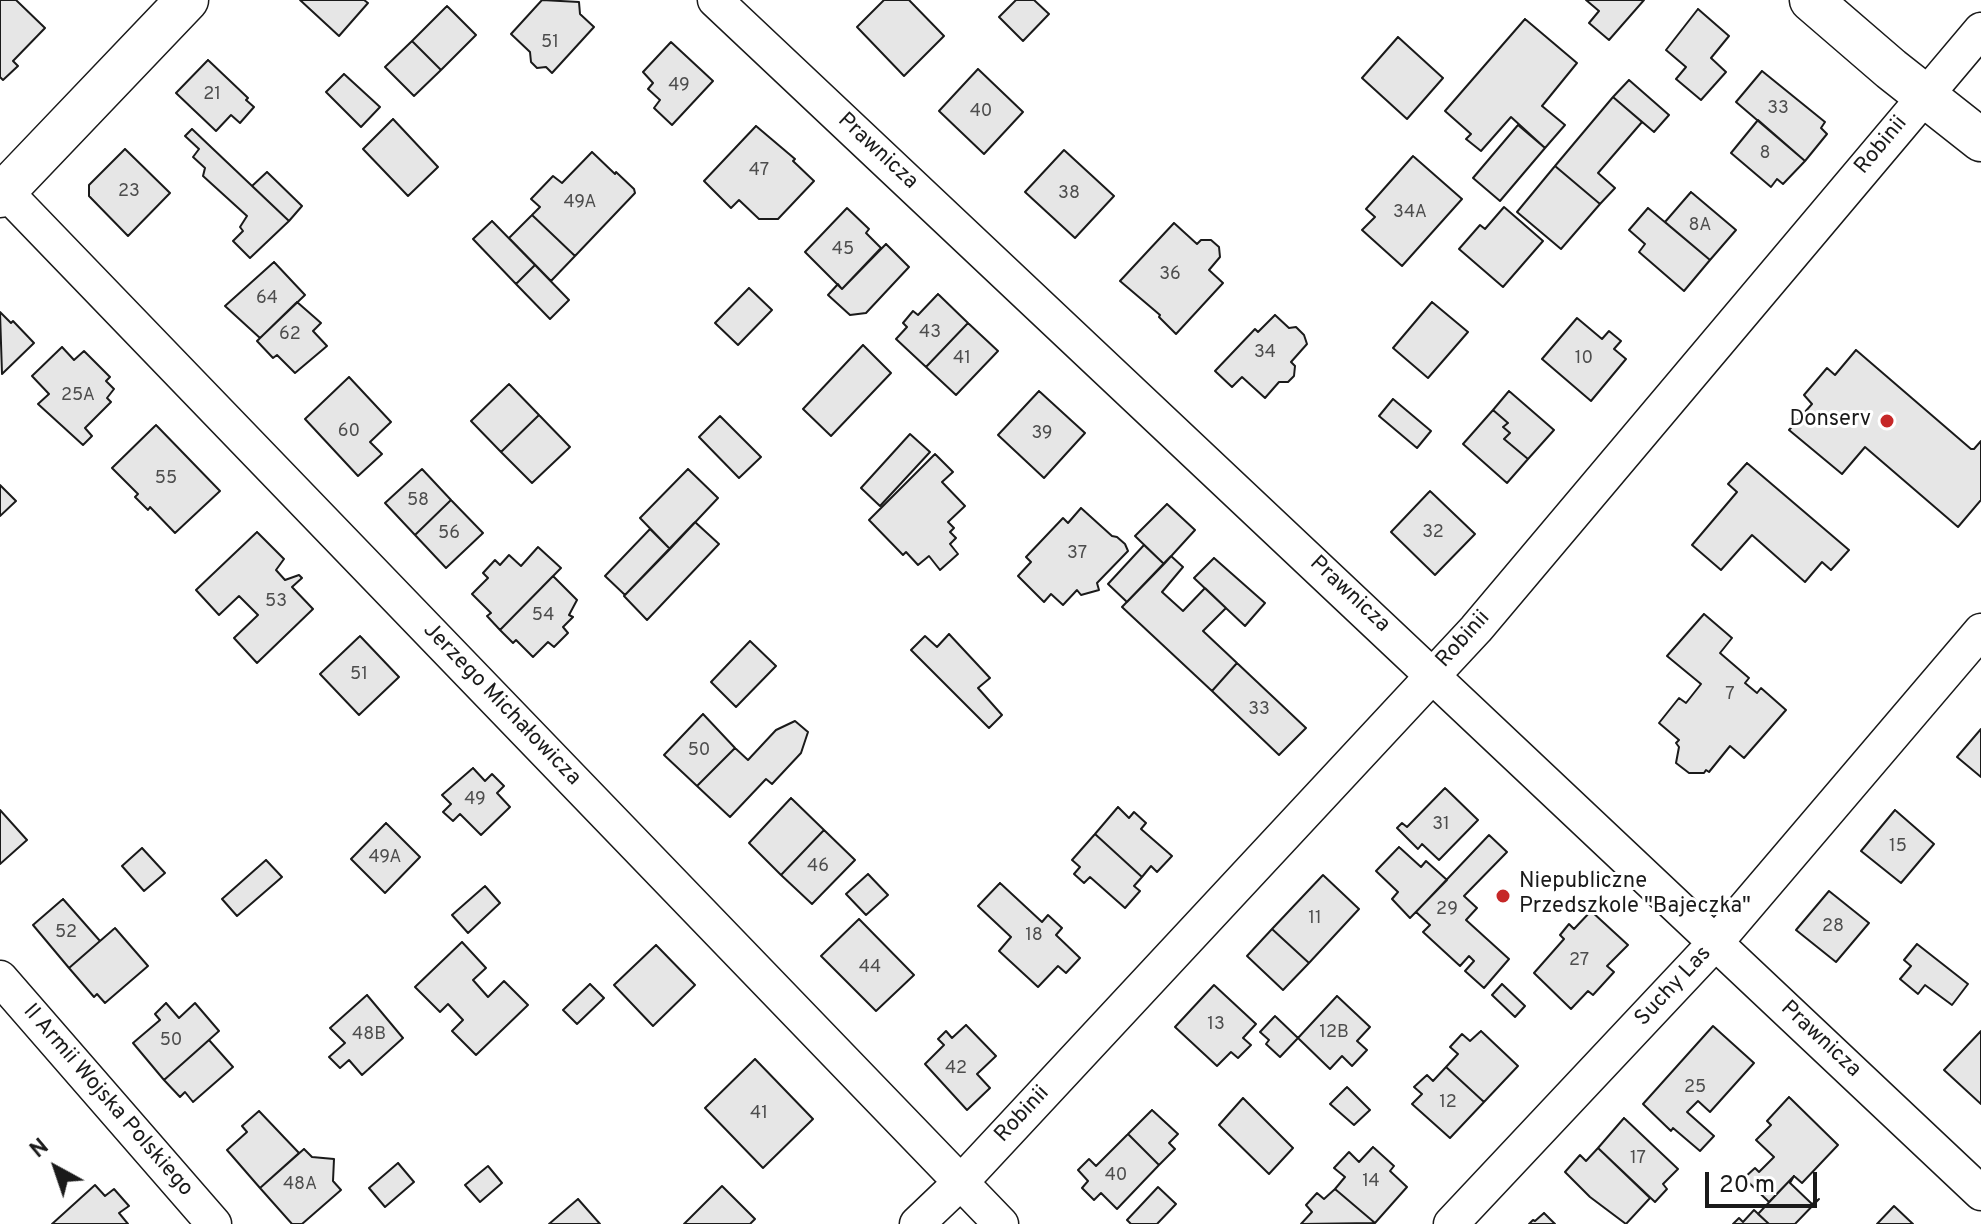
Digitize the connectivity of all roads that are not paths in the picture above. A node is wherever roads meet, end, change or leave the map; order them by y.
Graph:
1 (187, 0) edge
2 (715, 0) edge
3 (1811, 0) edge
4 (1981, 30) edge
5 (1925, 95) junction
6 (1981, 140) edge
7 (2, 191) edge
8 (1981, 631) edge
9 (1432, 675) junction
10 (1716, 942) junction
11 (0, 978) edge
12 (961, 1182) junction
13 (1981, 1193) edge
14 (214, 1224) edge
15 (917, 1224) edge
16 (1001, 1224) edge
17 (1451, 1224) edge

1 - 7 street
2 - 9 street, Prawnicza
3 - 5 street
4 - 5 street, Robinii
5 - 6 street
5 - 9 street, Robinii
7 - 12 street, Jerzego Michałowicza
8 - 10 street, Suchy Las
9 - 10 street, Prawnicza
9 - 12 street, Robinii
10 - 13 street, Prawnicza
10 - 17 street, Suchy Las
11 - 14 street, II Armii Wojska Polskiego
12 - 15 street, Robinii
12 - 16 street, Jerzego Michałowicza

